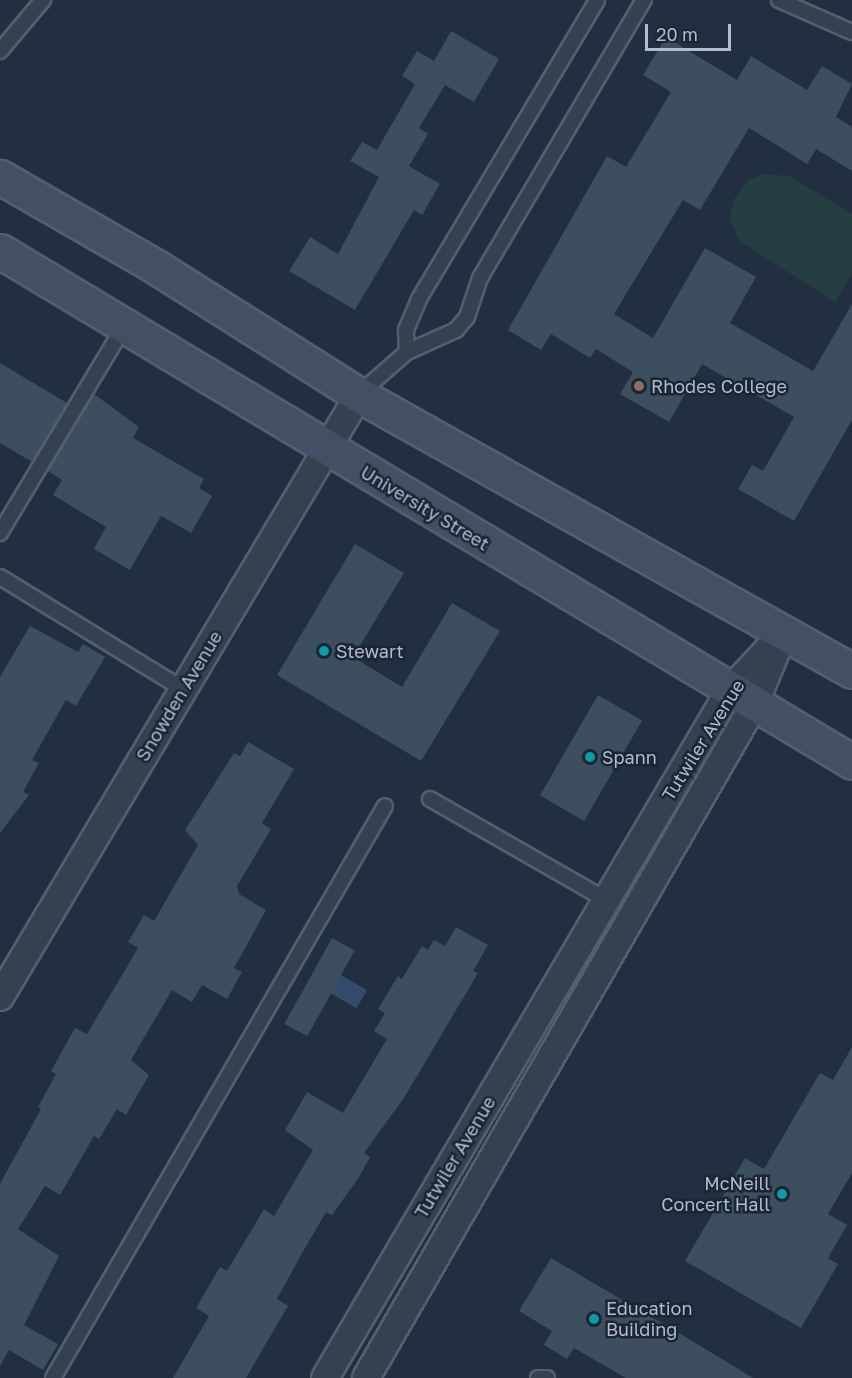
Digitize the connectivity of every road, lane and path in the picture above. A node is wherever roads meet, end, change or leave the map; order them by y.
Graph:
1 (43, 0) edge
2 (597, 0) edge
3 (644, 0) edge
4 (779, 0) edge
5 (852, 32) edge
6 (0, 51) edge
7 (0, 177) edge
8 (0, 251) edge
9 (124, 325) junction
10 (407, 352) junction
11 (359, 395) junction
12 (326, 449) junction
13 (0, 533) edge
14 (0, 577) edge
15 (784, 630) junction
16 (852, 671) edge
17 (183, 690) junction
18 (742, 697) junction
19 (852, 762) edge
20 (430, 799) dead end
21 (385, 806) dead end
22 (606, 900) junction
23 (0, 997) edge
24 (466, 1138) junction
25 (495, 1156) junction
26 (340, 1352) junction
27 (373, 1376) edge
28 (53, 1378) edge
29 (324, 1378) edge
30 (538, 1378) edge
31 (547, 1378) edge

1 - 6 lane
2 - 10 lane
3 - 10 lane
4 - 5 lane
7 - 11 main road
8 - 9 main road, University Street
9 - 12 main road, University Street
9 - 13 lane
10 - 11 lane
11 - 12 street, Snowden Avenue
11 - 15 main road
12 - 17 street, Snowden Avenue
12 - 18 main road, University Street
14 - 17 lane
15 - 16 main road
15 - 18 street, Tutwiler Avenue
17 - 23 street, Snowden Avenue
18 - 19 main road, University Street
18 - 22 street, Tutwiler Avenue
18 - 25 street, Tutwiler Avenue
20 - 22 lane
21 - 28 lane
22 - 24 street, Tutwiler Avenue
24 - 25 street
24 - 26 street, Tutwiler Avenue
25 - 27 street, Tutwiler Avenue
26 - 27 street
26 - 29 street, Tutwiler Avenue
30 - 31 lane

